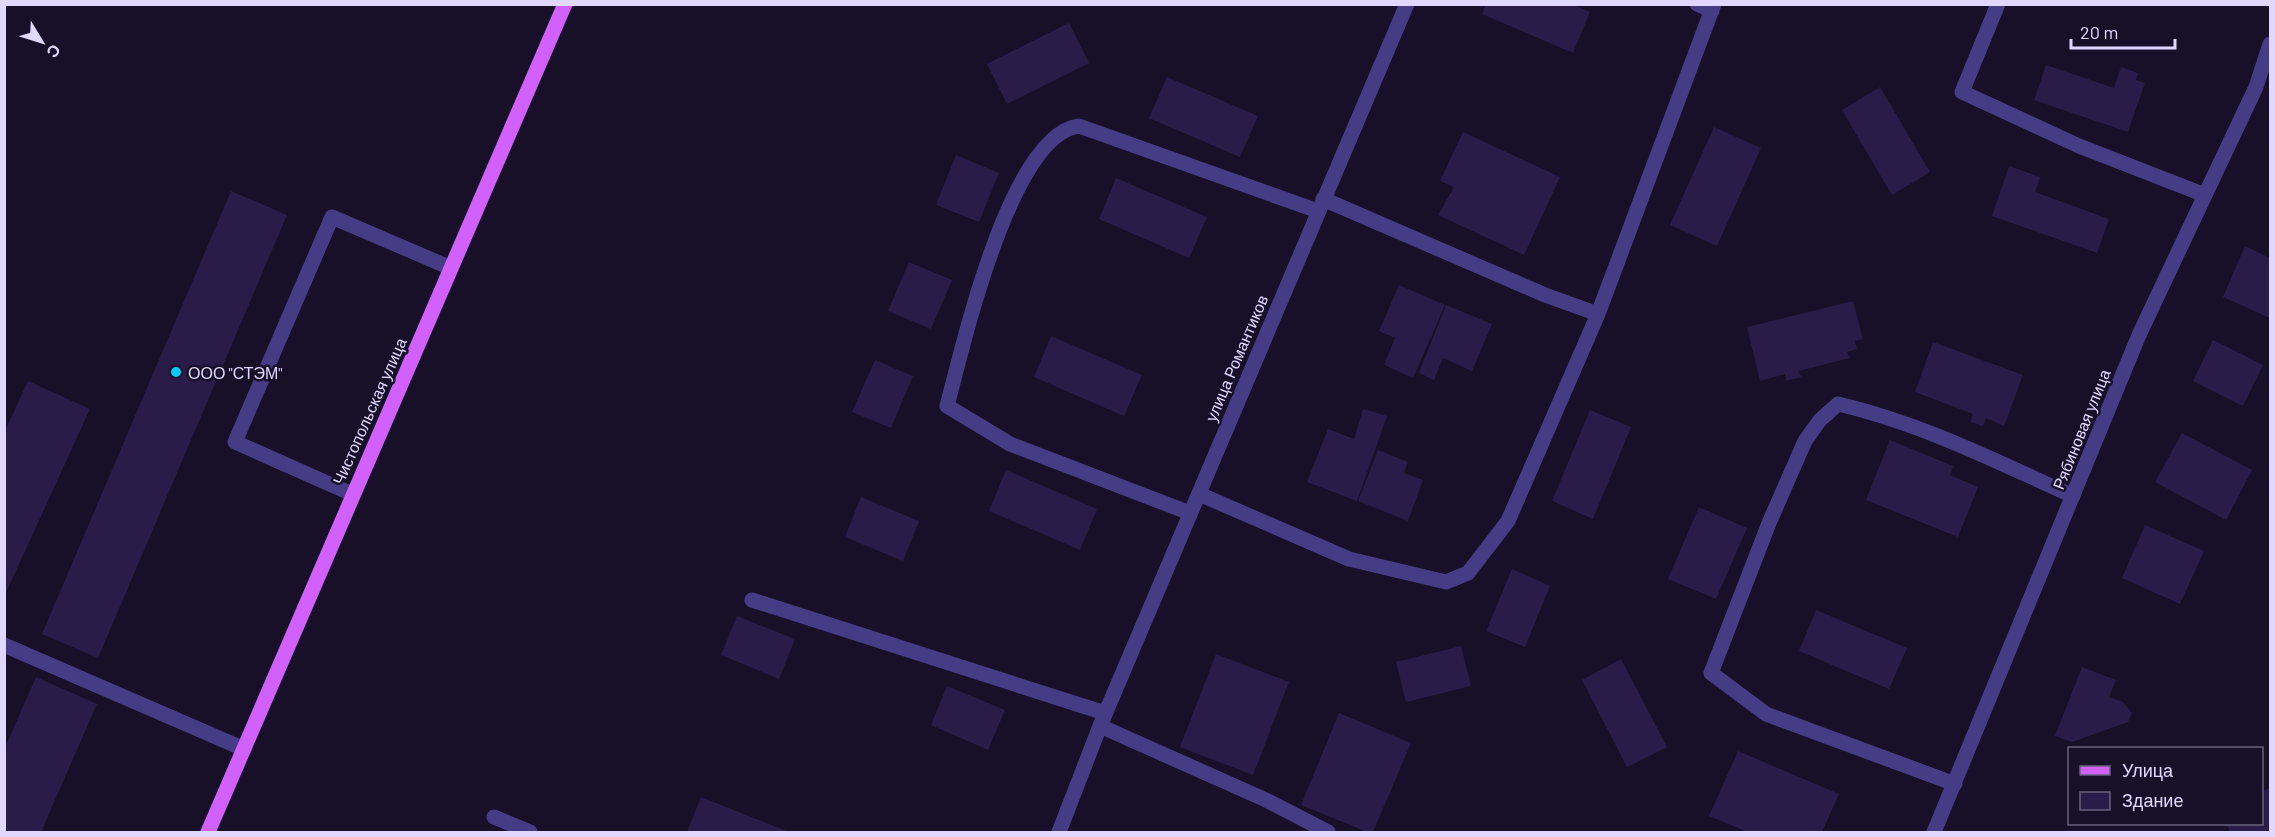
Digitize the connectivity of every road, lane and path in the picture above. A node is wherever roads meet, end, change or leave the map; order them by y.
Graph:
1 (565, 4) edge
2 (1407, 4) edge
3 (1998, 4) edge
4 (1708, 7) edge
5 (2271, 44) edge
6 (2205, 195) junction
7 (1321, 205) junction
8 (451, 268) junction
9 (1598, 314) junction
10 (352, 494) junction
11 (1198, 494) junction
12 (2073, 496) junction
13 (1190, 513) junction
14 (752, 600) dead end
15 (4, 645) edge
16 (1102, 720) junction
17 (244, 749) junction
18 (1955, 784) junction
19 (494, 817) dead end
20 (208, 832) edge
21 (530, 832) edge
22 (1059, 832) edge
23 (1328, 832) edge
24 (1934, 832) edge

1 - 8 main road, Чистопольская улица
2 - 7 street, улица Романтиков
3 - 6 street
4 - 9 street
5 - 6 street, Рябиновая улица
6 - 12 street, Рябиновая улица
7 - 9 street
7 - 11 street, улица Романтиков
7 - 13 street
8 - 10 main road, Чистопольская улица
8 - 10 street
9 - 11 street
10 - 17 main road, Чистопольская улица
11 - 13 street, улица Романтиков
12 - 18 street, Рябиновая улица
12 - 18 street
13 - 16 street, улица Романтиков
14 - 16 street
15 - 17 street
16 - 22 street, улица Романтиков
16 - 23 street
17 - 20 main road, Чистопольская улица
18 - 24 street, Рябиновая улица
19 - 21 street

